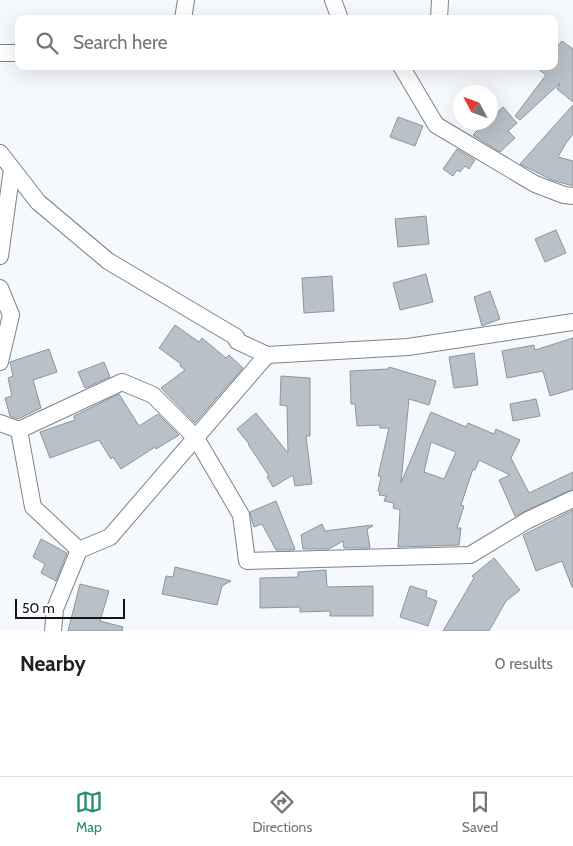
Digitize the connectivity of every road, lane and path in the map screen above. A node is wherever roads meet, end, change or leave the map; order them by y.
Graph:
1 (186, 0) edge
2 (333, 0) edge
3 (440, 0) edge
4 (184, 15) edge
5 (339, 15) edge
6 (439, 15) edge
7 (0, 53) edge
8 (15, 54) edge
9 (403, 70) edge
10 (0, 153) edge
11 (12, 169) junction
12 (573, 196) edge
13 (0, 256) edge
14 (0, 288) edge
15 (568, 323) edge
16 (267, 355) junction
17 (0, 362) edge
18 (0, 423) edge
19 (19, 430) junction
20 (196, 438) junction
21 (573, 498) edge
22 (79, 550) junction
23 (53, 631) edge

1 - 4 street
2 - 5 street
3 - 6 street
7 - 8 street
9 - 12 street
10 - 11 street
11 - 13 street
11 - 16 street
14 - 17 street
15 - 16 street
16 - 20 street
18 - 19 street
19 - 20 street
19 - 22 street
20 - 21 street
20 - 22 street
22 - 23 street

